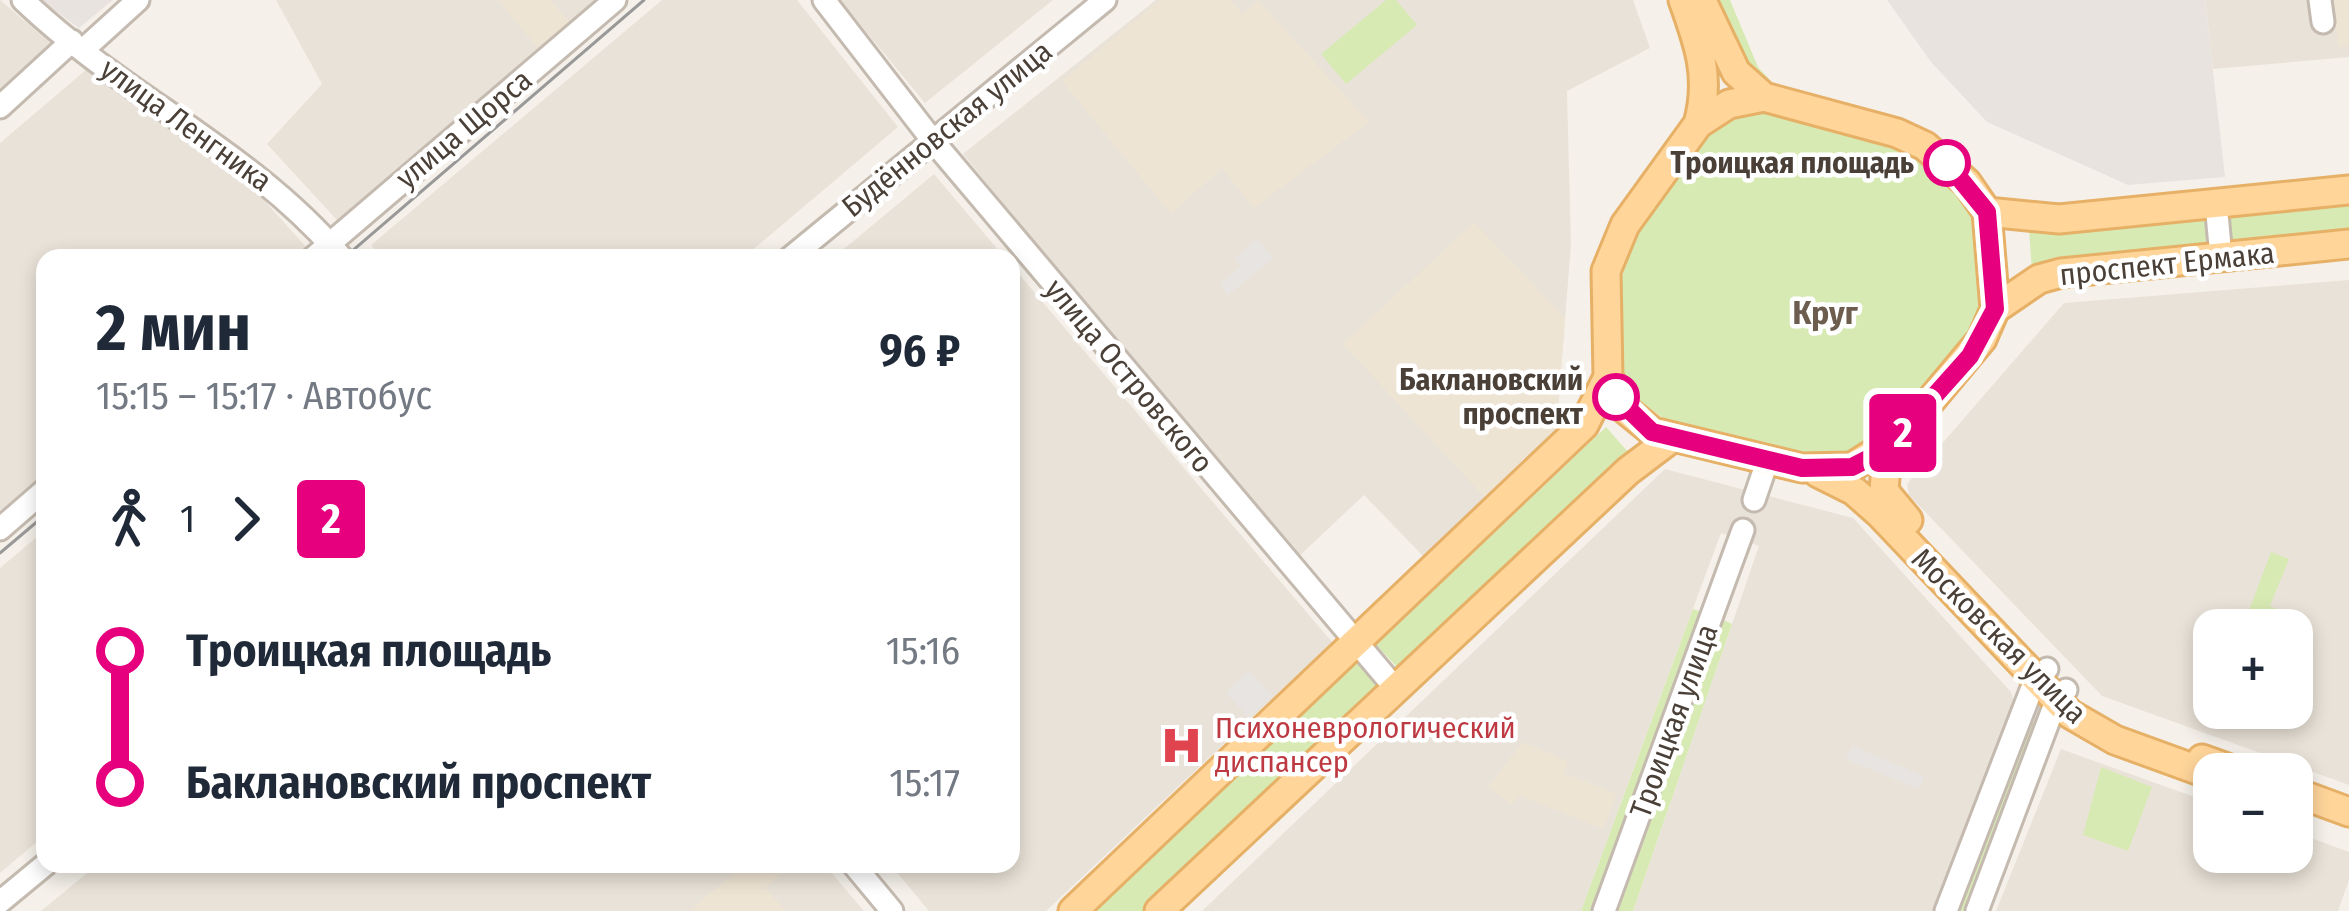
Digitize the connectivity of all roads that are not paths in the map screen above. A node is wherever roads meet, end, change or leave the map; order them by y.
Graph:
1 (23, 0) edge
2 (138, 0) edge
3 (615, 0) edge
4 (824, 0) edge
5 (1105, 0) edge
6 (1683, 0) edge
7 (1702, 0) edge
8 (78, 46) junction
9 (1764, 97) junction
10 (0, 107) edge
11 (1698, 124) junction
12 (933, 141) junction
13 (2349, 190) edge
14 (2216, 203) junction
15 (1987, 212) junction
16 (2349, 244) edge
17 (325, 249) edge
18 (333, 249) edge
19 (801, 249) edge
20 (2221, 257) junction
21 (1995, 309) junction
22 (1608, 377) junction
23 (1672, 436) junction
24 (1887, 449) junction
25 (1768, 459) junction
26 (1802, 468) junction
27 (36, 498) edge
28 (1754, 500) dead end
29 (0, 529) edge
30 (1743, 530) dead end
31 (1354, 644) junction
32 (2041, 674) junction
33 (1396, 689) junction
34 (2061, 696) junction
35 (2193, 756) edge
36 (2193, 768) edge
37 (2313, 799) edge
38 (2313, 811) edge
39 (2349, 812) edge
40 (2349, 824) edge
41 (36, 872) edge
42 (860, 873) edge
43 (0, 902) edge
44 (892, 911) edge
45 (1073, 911) edge
46 (1159, 911) edge
47 (1604, 911) edge
48 (1946, 911) edge
49 (1976, 911) edge

1 - 8 street, улица Ленгника
2 - 8 street
3 - 18 street, улица Щорса
4 - 12 street, улица Островского
5 - 12 street, Будённовская улица
6 - 11 main road
7 - 9 main road
8 - 10 street
8 - 17 street, улица Ленгника
9 - 11 main road
9 - 15 main road
11 - 22 main road
12 - 19 street, Будённовская улица
12 - 31 street, улица Островского
13 - 14 main road, проспект Ермака
14 - 15 main road, проспект Ермака
14 - 20 street
15 - 21 main road
16 - 20 main road, проспект Ермака
20 - 21 main road, проспект Ермака
21 - 24 main road
22 - 23 main road
22 - 31 main road
23 - 25 main road
23 - 33 main road
24 - 26 main road
24 - 32 main road, Московская улица
25 - 26 main road
25 - 28 street
26 - 32 main road, Московская улица
27 - 29 street
30 - 47 street, Троицкая улица
31 - 33 street, улица Островского
31 - 45 main road
32 - 34 main road, Московская улица
32 - 48 street
33 - 46 main road
34 - 35 main road, Московская улица
34 - 36 main road, Московская улица
34 - 49 street
37 - 39 main road
38 - 40 main road
41 - 43 street
42 - 44 street

